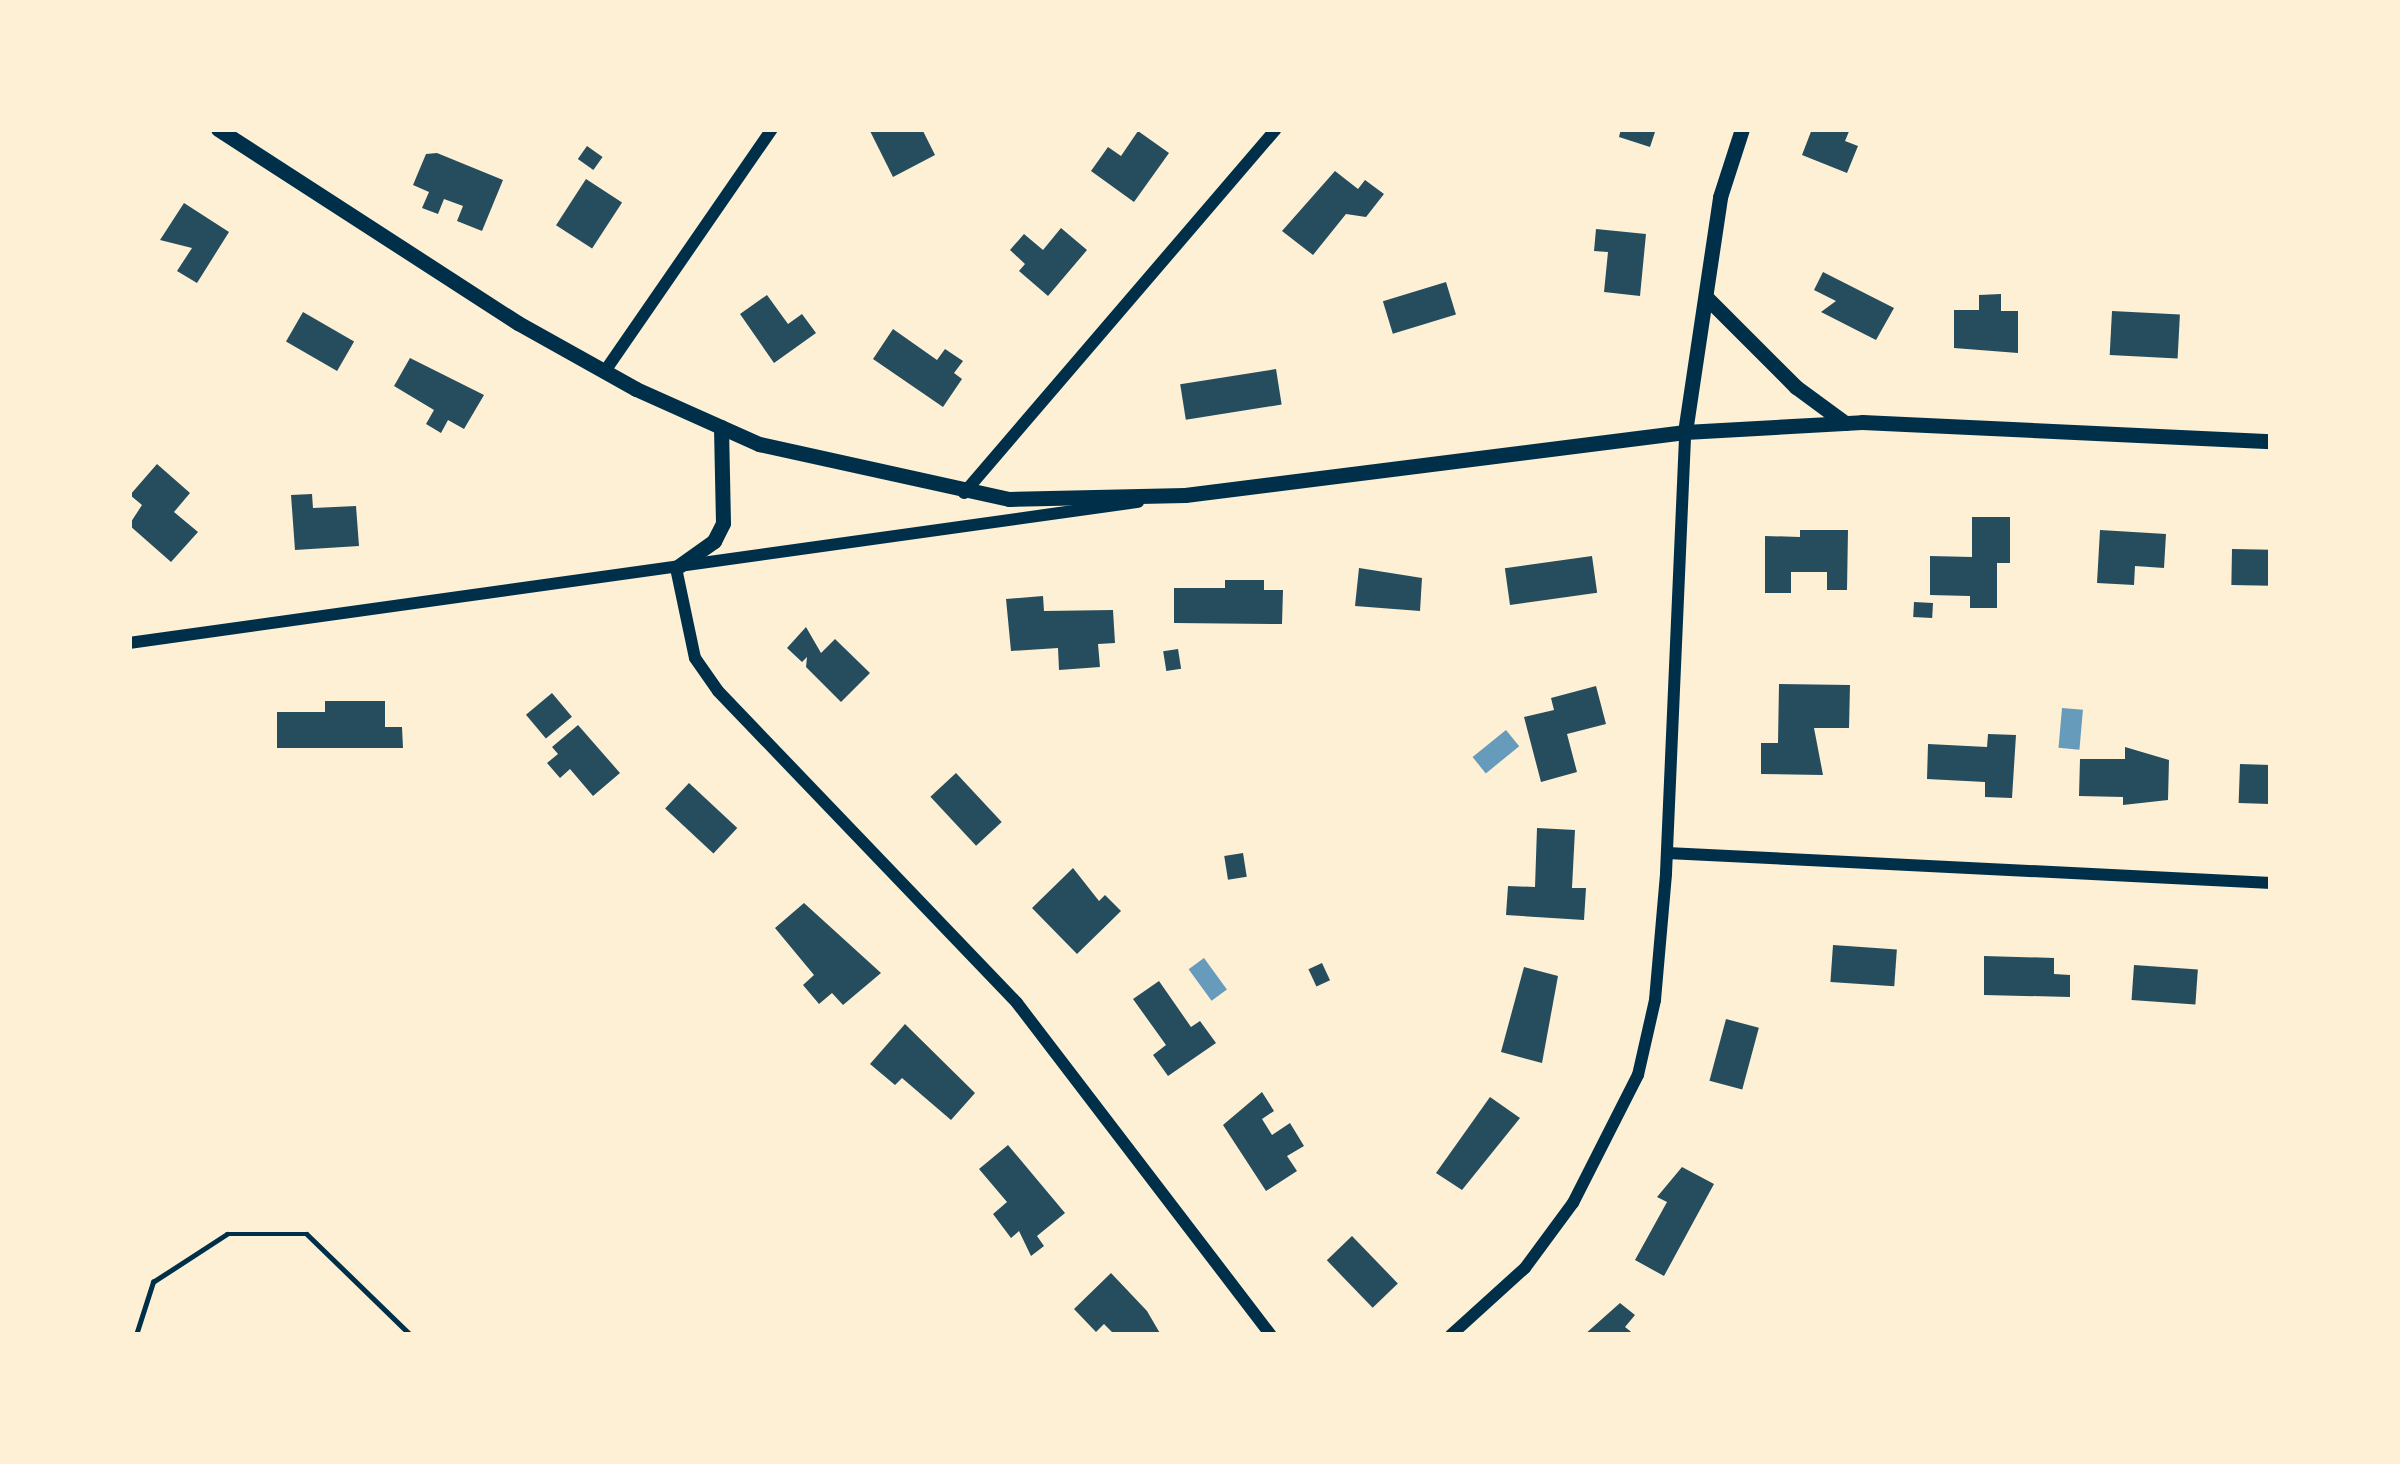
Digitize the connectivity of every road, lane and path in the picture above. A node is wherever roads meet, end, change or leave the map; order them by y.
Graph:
1 (218, 129) edge
2 (772, 129) edge
3 (1276, 129) edge
4 (1742, 129) edge
5 (1707, 298) junction
6 (605, 371) junction
7 (1845, 423) junction
8 (721, 427) junction
9 (1685, 432) junction
10 (2271, 441) edge
11 (964, 493) junction
12 (1185, 495) junction
13 (676, 568) junction
14 (129, 643) edge
15 (1667, 853) junction
16 (2271, 883) edge
17 (136, 1335) edge
18 (411, 1335) edge
19 (1271, 1335) edge
20 (1451, 1335) edge

1 - 6 street
2 - 6 street
3 - 11 street
4 - 5 street
5 - 7 street
5 - 9 street
6 - 8 street
7 - 9 street
7 - 10 street
8 - 11 street
8 - 13 street
9 - 12 street
9 - 15 street
11 - 12 street
12 - 13 street
13 - 14 street
13 - 19 street
15 - 16 street
15 - 20 street
17 - 18 path

